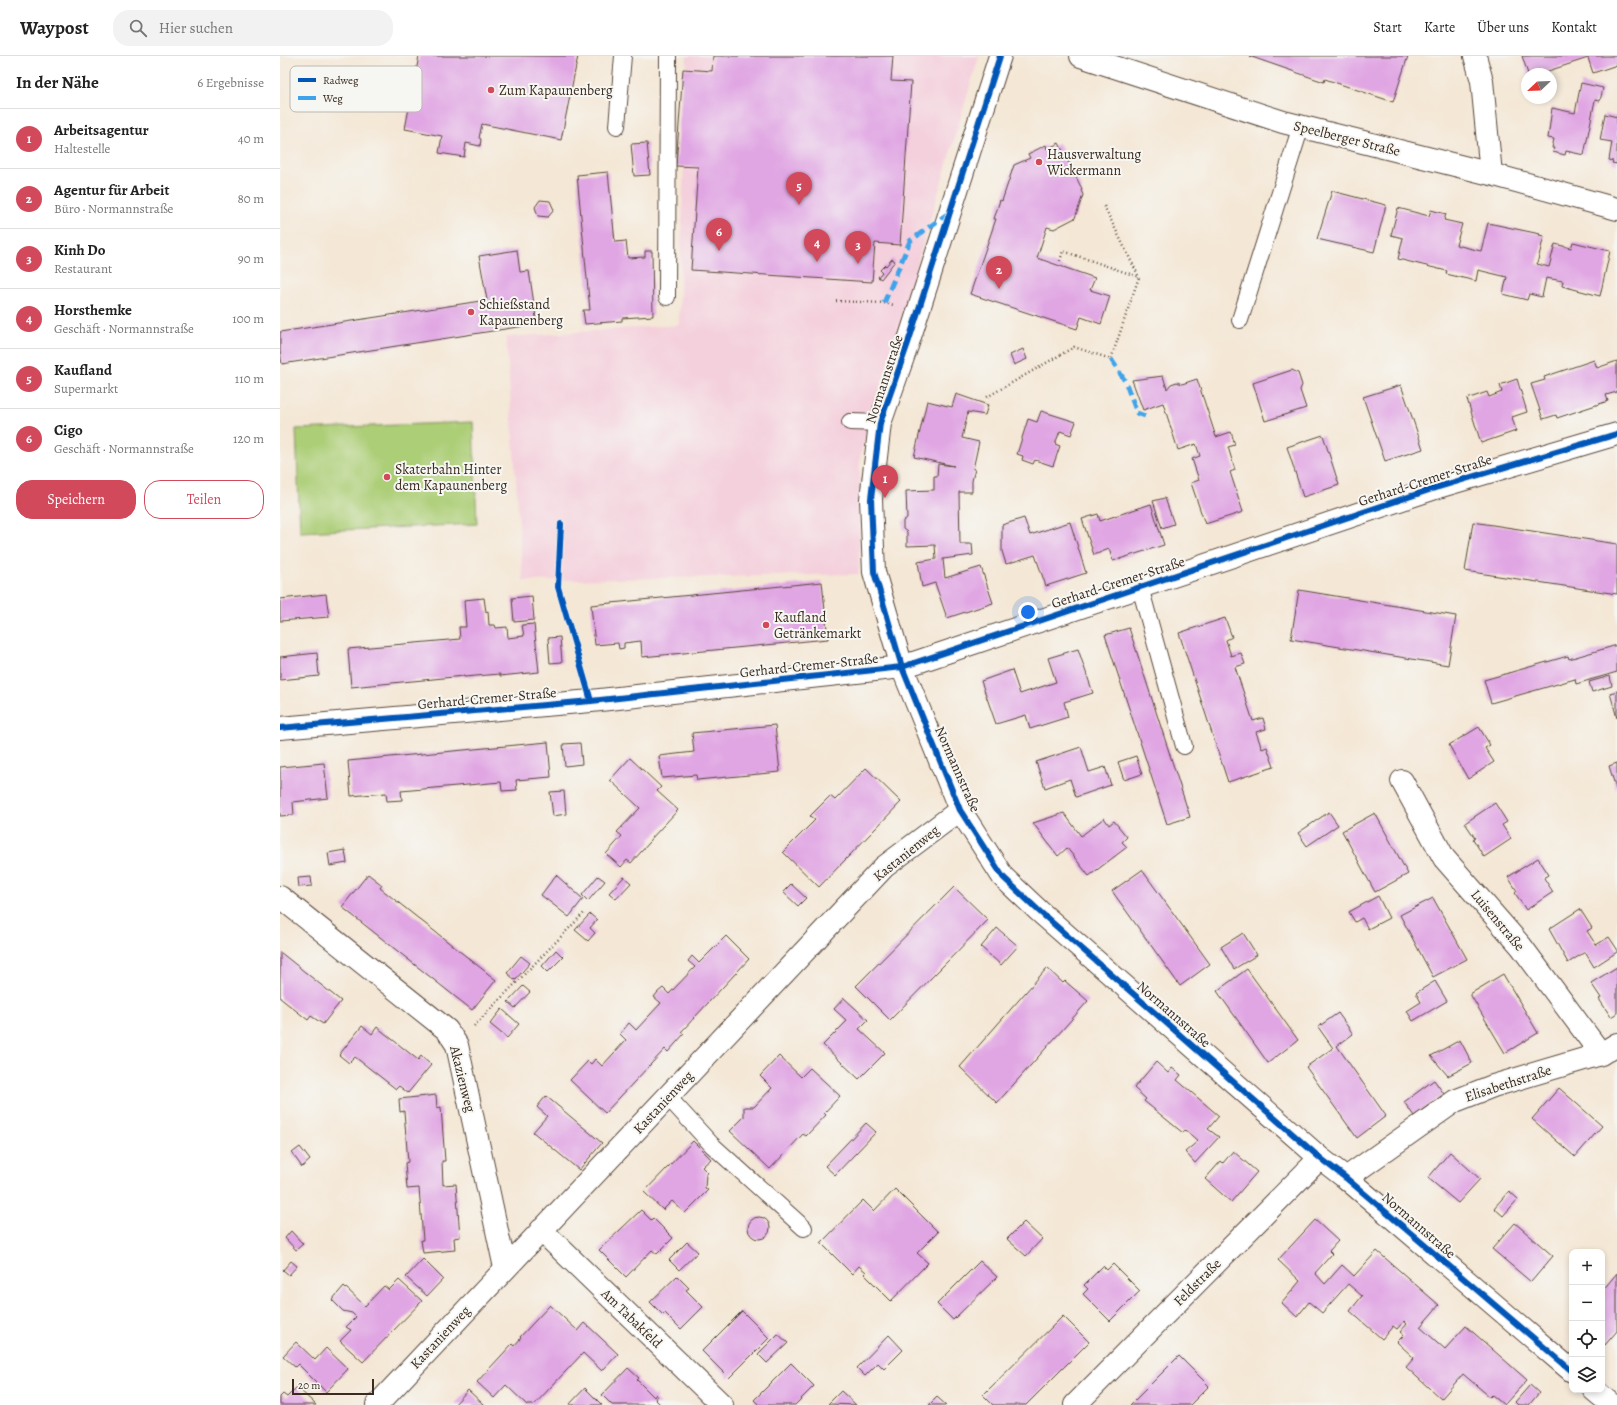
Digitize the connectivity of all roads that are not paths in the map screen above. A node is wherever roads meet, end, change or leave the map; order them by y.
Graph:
1 (623, 56) edge
2 (668, 56) edge
3 (1000, 56) edge
4 (1081, 56) edge
5 (1475, 56) edge
6 (617, 126) dead end
7 (1301, 126) junction
8 (1491, 174) junction
9 (1617, 210) edge
10 (667, 297) dead end
11 (1240, 320) dead end
12 (850, 422) dead end
13 (880, 423) junction
14 (1617, 434) edge
15 (1140, 587) junction
16 (902, 667) junction
17 (280, 728) edge
18 (1184, 746) dead end
19 (1402, 781) dead end
20 (960, 810) junction
21 (280, 897) edge
22 (1609, 1049) edge
23 (668, 1097) junction
24 (1320, 1158) junction
25 (1346, 1178) junction
26 (804, 1228) dead end
27 (541, 1230) junction
28 (505, 1268) junction
29 (1569, 1368) edge
30 (1598, 1393) edge
31 (377, 1405) edge
32 (722, 1405) edge
33 (1075, 1405) edge
34 (1612, 1405) edge

1 - 6 lane
2 - 10 lane
3 - 13 street, Normannstraße
4 - 7 street, Speelberger Straße
5 - 8 street
7 - 8 street, Speelberger Straße
7 - 11 lane
8 - 9 street, Speelberger Straße
12 - 13 lane
13 - 16 street, Normannstraße
14 - 15 street, Gerhard-Cremer-Straße
15 - 16 street, Gerhard-Cremer-Straße
15 - 18 lane
16 - 17 street, Gerhard-Cremer-Straße
16 - 20 street, Normannstraße
19 - 22 street, Luisenstraße
20 - 23 street, Kastanienweg
20 - 24 street, Normannstraße
21 - 28 street, Akazienweg
22 - 25 street, Elisabethstraße
23 - 26 lane
23 - 27 street, Kastanienweg
24 - 25 street, Normannstraße
24 - 33 street, Feldstraße
25 - 29 street, Normannstraße
27 - 28 street, Kastanienweg
27 - 32 street, Am Tabakfeld
28 - 31 street, Kastanienweg
30 - 34 street

